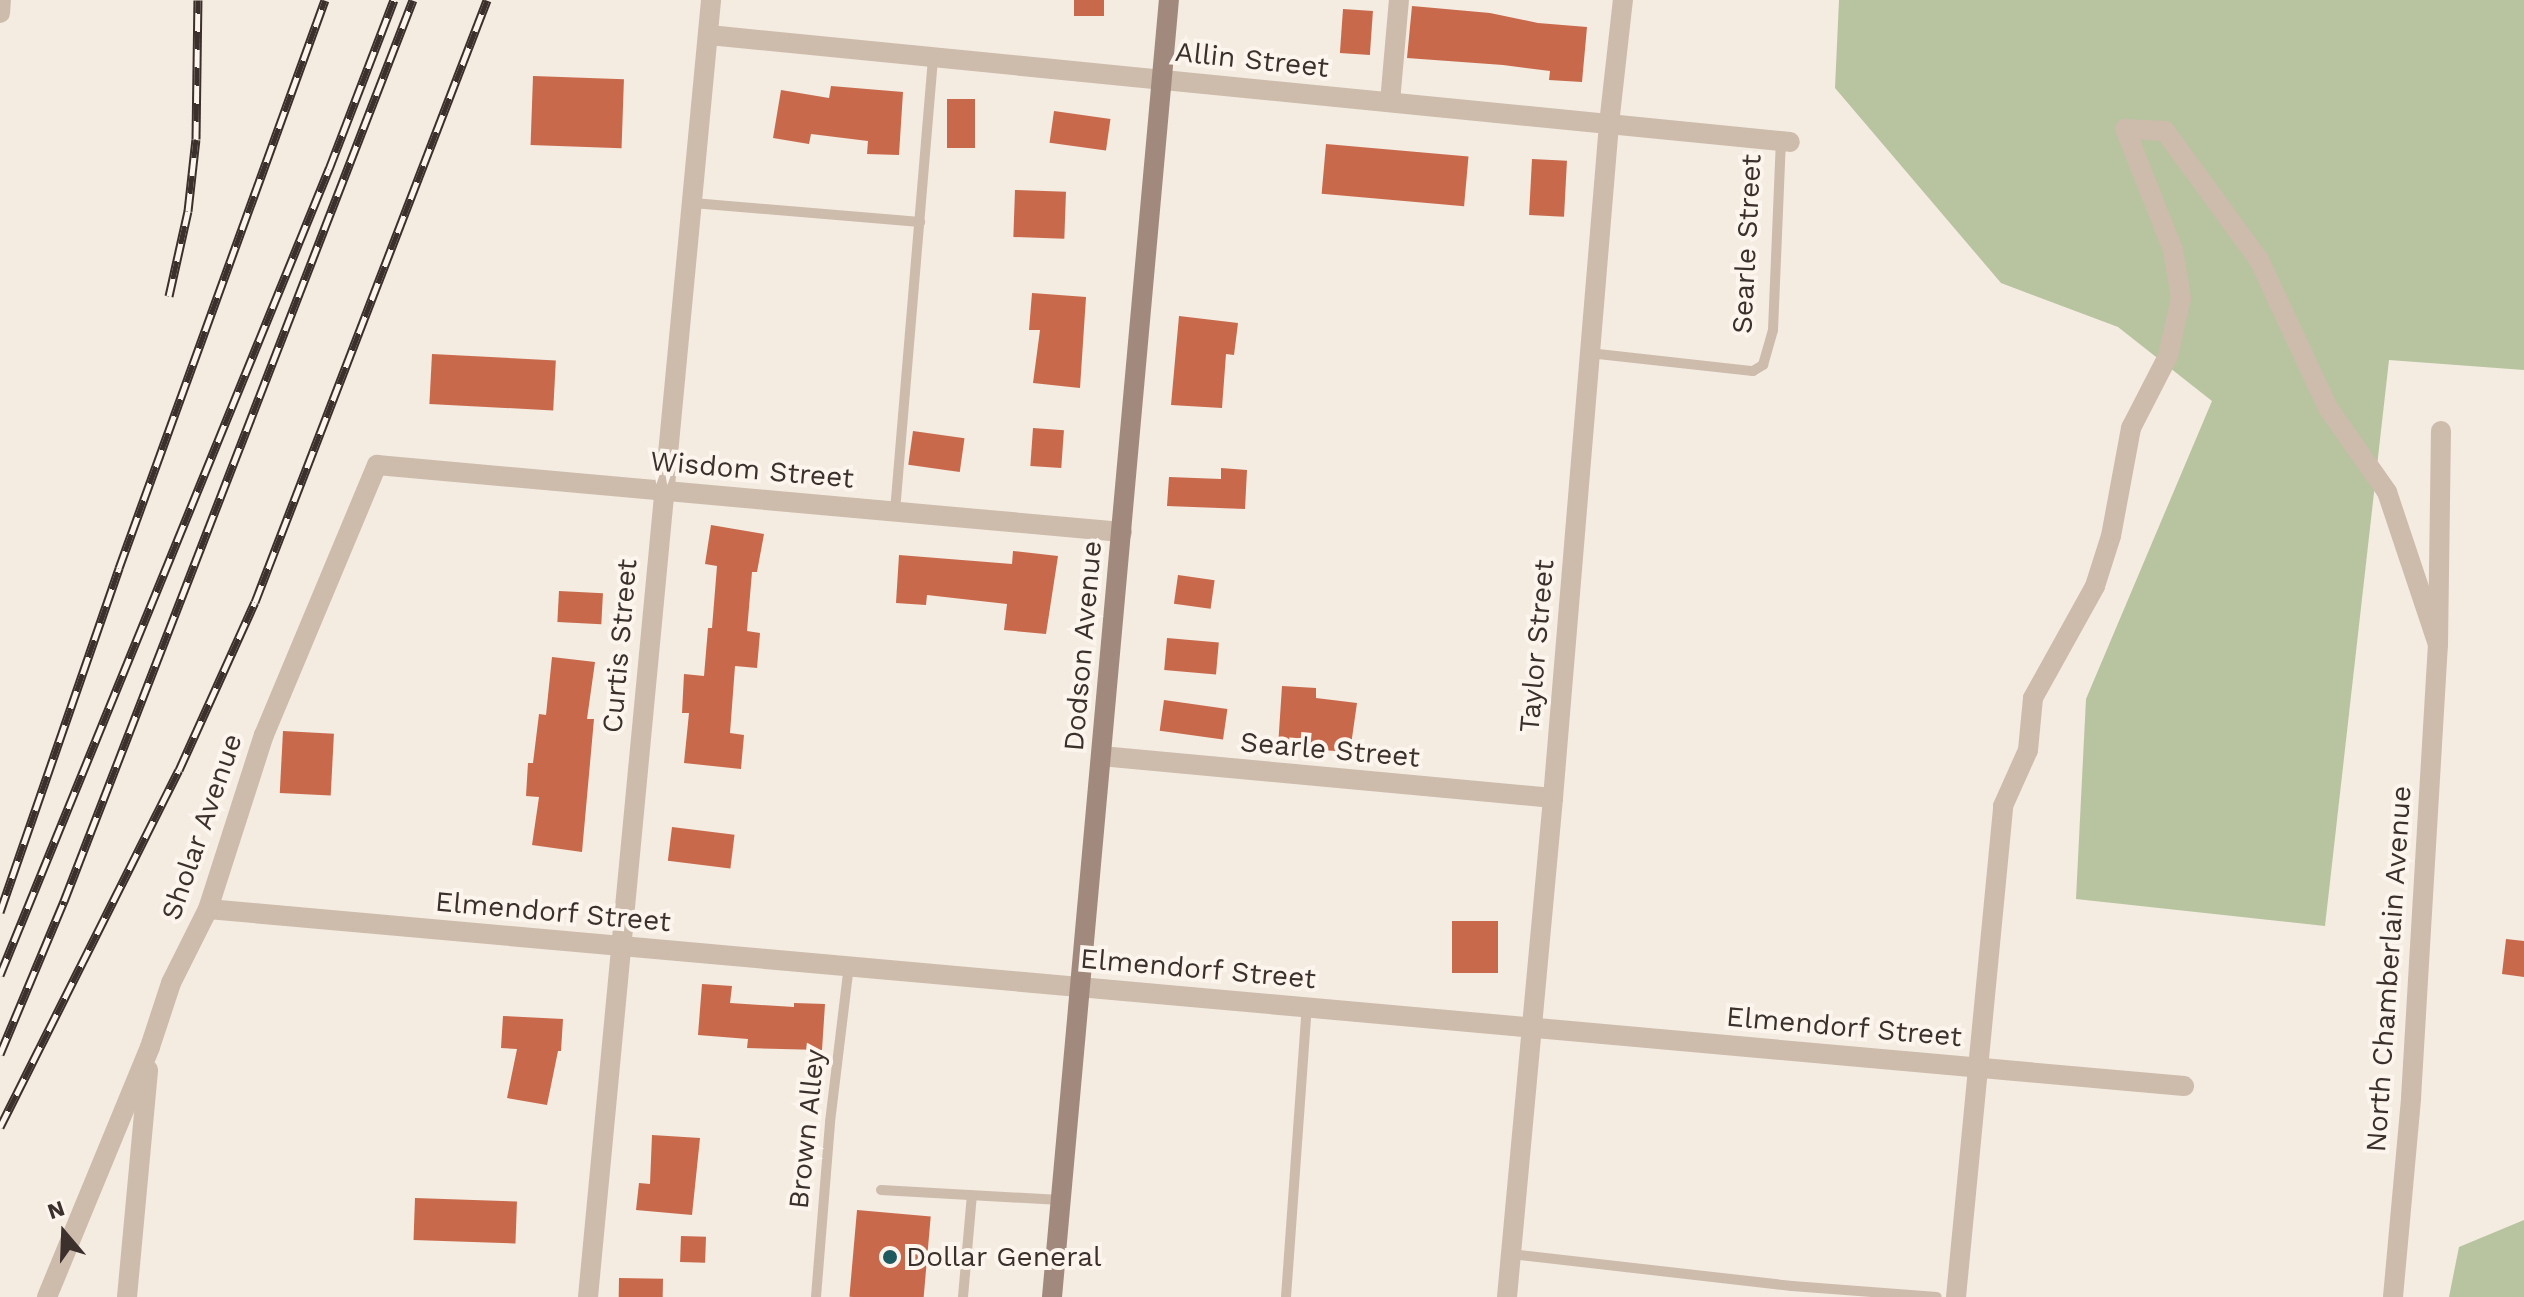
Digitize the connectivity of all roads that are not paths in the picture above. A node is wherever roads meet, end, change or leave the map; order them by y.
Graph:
1 (1, 0) edge
2 (711, 0) edge
3 (1169, 0) edge
4 (1399, 0) edge
5 (1623, 0) edge
6 (0, 13) edge
7 (709, 35) junction
8 (933, 57) junction
9 (1161, 80) junction
10 (1390, 102) junction
11 (1609, 124) junction
12 (1786, 141) joint
13 (693, 203) junction
14 (920, 222) junction
15 (1589, 353) junction
16 (2441, 431) dead end
17 (377, 465) joint
18 (663, 491) junction
19 (895, 511) junction
20 (1122, 532) junction
21 (2438, 644) junction
22 (1101, 756) junction
23 (1553, 798) junction
24 (208, 909) junction
25 (621, 946) junction
26 (849, 966) junction
27 (1079, 987) junction
28 (1307, 1007) junction
29 (1533, 1027) junction
30 (150, 1047) junction
31 (1976, 1067) junction
32 (2184, 1086) dead end
33 (881, 1190) dead end
34 (972, 1195) junction
35 (1061, 1200) junction
36 (1511, 1254) junction
37 (47, 1297) edge
38 (127, 1297) edge
39 (588, 1297) edge
40 (816, 1297) edge
41 (963, 1297) edge
42 (1052, 1297) edge
43 (1286, 1297) edge
44 (1507, 1297) edge
45 (1937, 1297) edge
46 (1956, 1297) edge
47 (2393, 1297) edge

1 - 6 street
2 - 7 street, Curtis Street
3 - 9 street, Dodson Avenue
4 - 10 street
5 - 11 street, Taylor Street
7 - 8 street, Allin Street
7 - 13 street, Curtis Street
8 - 9 street, Allin Street
8 - 14 lane
9 - 10 street, Allin Street
9 - 20 street, Dodson Avenue
10 - 11 street, Allin Street
11 - 12 street, Allin Street
11 - 15 street, Taylor Street
12 - 15 lane, Searle Street
13 - 14 lane
13 - 18 street, Curtis Street
14 - 19 lane
15 - 23 street, Taylor Street
16 - 21 street, North Chamberlain Avenue
17 - 18 street, Wisdom Street
17 - 24 street, Sholar Avenue
18 - 19 street, Wisdom Street
18 - 25 street, Curtis Street
19 - 20 street, Wisdom Street
20 - 22 street, Dodson Avenue
21 - 31 street, North Chamberlain Avenue
21 - 47 street, North Chamberlain Avenue
22 - 23 street, Searle Street
22 - 27 street, Dodson Avenue
23 - 29 street, Taylor Street
24 - 25 street, Elmendorf Street
24 - 30 street, Sholar Avenue
25 - 26 street, Elmendorf Street
25 - 39 street, Curtis Street
26 - 27 street, Elmendorf Street
26 - 40 lane, Brown Alley
27 - 28 street, Elmendorf Street
27 - 35 street, Dodson Avenue
28 - 29 street, Elmendorf Street
28 - 43 lane
29 - 31 street, Elmendorf Street
29 - 36 street, Taylor Street
30 - 37 street, Sholar Avenue
30 - 38 street
31 - 32 street, Elmendorf Street
31 - 46 street
33 - 34 lane
34 - 35 lane
34 - 41 lane
35 - 42 street, Dodson Avenue
36 - 44 street, Taylor Street
36 - 45 lane

